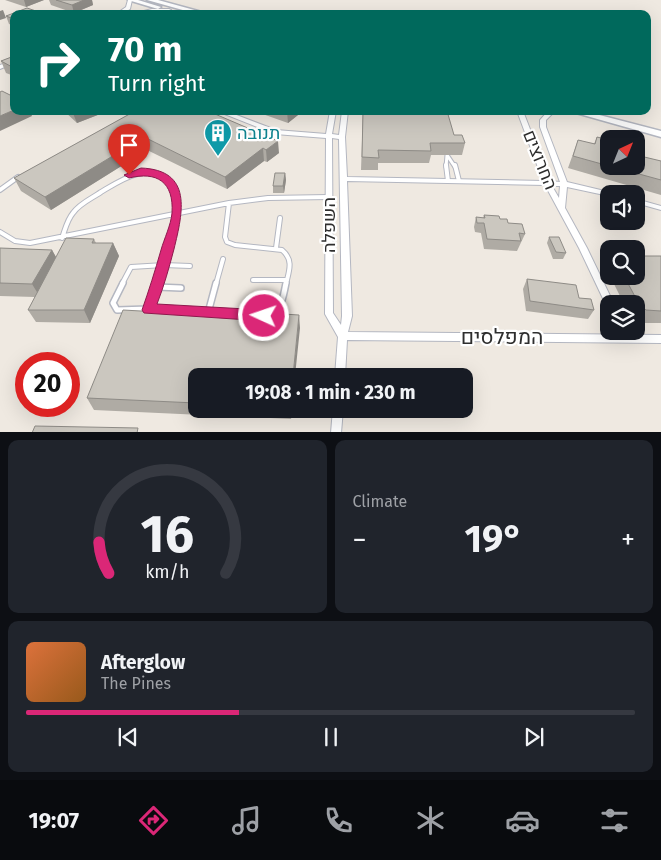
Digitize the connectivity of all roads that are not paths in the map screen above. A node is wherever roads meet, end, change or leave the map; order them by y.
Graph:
1 (131, 0) edge
2 (150, 0) edge
3 (152, 10) edge
4 (169, 10) joint
5 (190, 10) edge
6 (229, 115) edge
7 (234, 115) edge
8 (332, 115) edge
9 (345, 115) edge
10 (522, 115) edge
11 (548, 115) edge
12 (587, 115) edge
13 (617, 115) edge
14 (238, 119) junction
15 (661, 126) edge
16 (661, 134) edge
17 (329, 136) junction
18 (342, 137) junction
19 (21, 175) edge
20 (344, 179) junction
21 (448, 181) junction
22 (458, 181) junction
23 (547, 183) junction
24 (564, 184) junction
25 (0, 190) edge
26 (600, 192) edge
27 (329, 197) junction
28 (228, 203) junction
29 (645, 204) edge
30 (661, 208) edge
31 (561, 209) junction
32 (177, 213) junction
33 (280, 218) dead end
34 (0, 232) edge
35 (62, 238) junction
36 (276, 248) junction
37 (222, 259) dead end
38 (163, 266) junction
39 (190, 266) dead end
40 (253, 280) dead end
41 (287, 280) junction
42 (157, 286) junction
43 (181, 288) dead end
44 (606, 295) edge
45 (148, 310) junction
46 (208, 312) junction
47 (600, 335) edge
48 (343, 336) junction
49 (645, 337) edge
50 (661, 339) edge
51 (341, 368) edge
52 (337, 418) edge
53 (336, 432) edge

1 - 4 main road
2 - 5 main road
3 - 4 street
6 - 14 street
7 - 14 lane
8 - 17 street, השפלה
9 - 18 street, השפלה
10 - 23 street, החרוצים
11 - 24 street, החרוצים
12 - 16 main road
13 - 15 main road
14 - 17 street
17 - 18 street
17 - 27 street, השפלה
18 - 20 street, השפלה
19 - 25 lane
20 - 21 street
20 - 48 street, השפלה
21 - 22 street
21 - 22 lane
22 - 23 street
23 - 24 street
23 - 31 street, החרוצים
24 - 26 street
24 - 31 street, החרוצים
27 - 28 lane
27 - 48 street, השפלה
28 - 32 lane
28 - 36 lane
29 - 30 street
31 - 44 street, החרוצים
32 - 35 lane
32 - 35 lane
32 - 38 lane
33 - 36 lane
34 - 35 lane
36 - 41 lane
37 - 46 lane
38 - 39 lane
38 - 42 lane
38 - 45 lane
40 - 41 lane
41 - 46 lane
42 - 43 lane
42 - 45 lane
45 - 46 lane
47 - 48 street, המפלסים
48 - 51 street, השפלה
49 - 50 street, המפלסים
52 - 53 street

